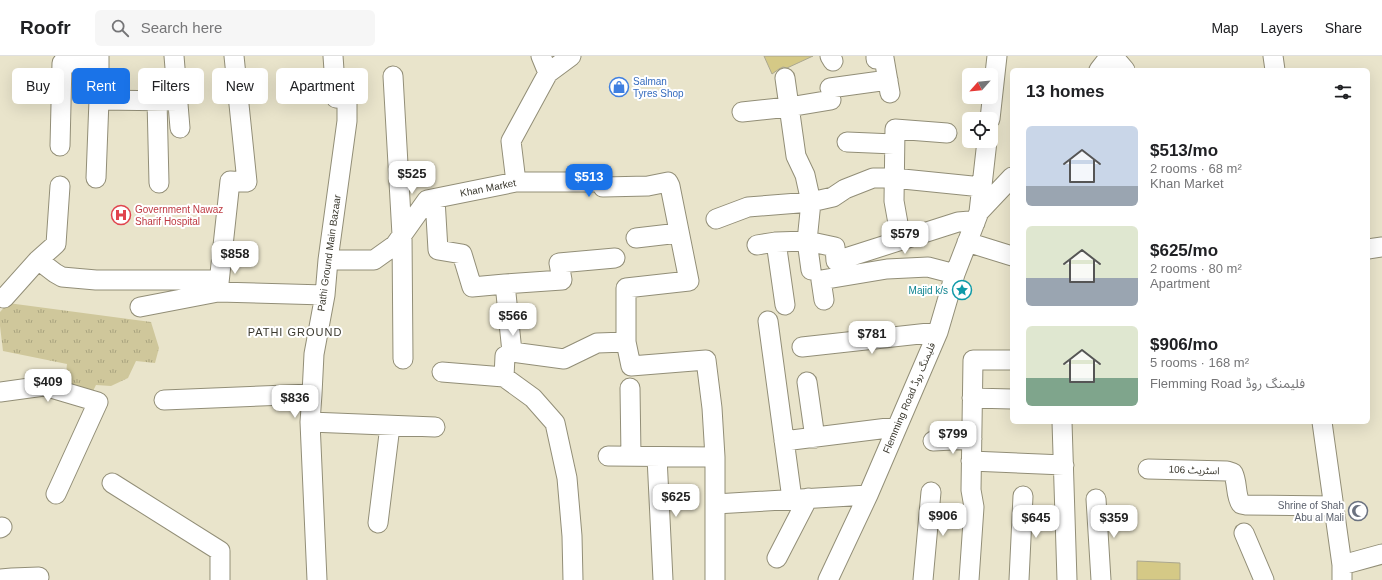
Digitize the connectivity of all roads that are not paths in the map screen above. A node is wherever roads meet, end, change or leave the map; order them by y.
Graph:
1 (174, 56) edge
2 (234, 56) edge
3 (333, 56) edge
4 (571, 56) edge
5 (876, 56) edge
6 (997, 56) edge
7 (1110, 56) edge
8 (1113, 56) edge
9 (1273, 56) edge
10 (99, 60) edge
11 (545, 64) edge
12 (175, 68) edge
13 (1101, 68) edge
14 (1123, 68) edge
15 (1275, 68) edge
16 (393, 76) dead end
17 (785, 78) dead end
18 (99, 104) edge
19 (157, 104) edge
20 (178, 104) edge
21 (789, 107) junction
22 (742, 112) dead end
23 (991, 112) edge
24 (180, 128) dead end
25 (948, 133) dead end
26 (847, 142) dead end
27 (894, 144) junction
28 (60, 146) dead end
29 (986, 148) edge
30 (96, 178) dead end
31 (894, 178) junction
32 (1010, 179) edge
33 (516, 182) junction
34 (159, 183) dead end
35 (60, 186) dead end
36 (982, 188) junction
37 (435, 199) junction
38 (811, 202) junction
39 (977, 218) junction
40 (716, 219) dead end
41 (679, 233) junction
42 (402, 235) junction
43 (636, 238) dead end
44 (901, 240) junction
45 (807, 241) junction
46 (776, 242) junction
47 (968, 242) junction
48 (757, 245) dead end
49 (1382, 247) edge
50 (1370, 249) edge
51 (1010, 255) edge
52 (615, 258) dead end
53 (38, 260) junction
54 (328, 260) junction
55 (811, 270) dead end
56 (955, 274) junction
57 (505, 284) junction
58 (218, 286) junction
59 (325, 294) junction
60 (4, 298) dead end
61 (824, 300) dead end
62 (785, 305) dead end
63 (140, 307) dead end
64 (768, 321) dead end
65 (938, 332) junction
66 (626, 342) junction
67 (802, 347) dead end
68 (512, 352) junction
69 (403, 359) dead end
70 (1010, 360) edge
71 (442, 372) dead end
72 (504, 377) junction
73 (807, 382) dead end
74 (630, 388) dead end
75 (0, 392) edge
76 (312, 394) junction
77 (972, 398) junction
78 (1010, 399) edge
79 (164, 400) dead end
80 (310, 422) junction
81 (1062, 424) edge
82 (1322, 424) edge
83 (390, 426) junction
84 (435, 427) dead end
85 (896, 427) junction
86 (815, 438) junction
87 (972, 439) junction
88 (784, 441) junction
89 (933, 441) dead end
90 (608, 456) dead end
91 (632, 456) junction
92 (657, 457) junction
93 (715, 457) junction
94 (971, 461) junction
95 (1064, 465) junction
96 (1148, 469) dead end
97 (112, 482) dead end
98 (931, 492) dead end
99 (56, 494) dead end
100 (868, 495) junction
101 (1023, 496) dead end
102 (800, 499) junction
103 (1096, 499) dead end
104 (715, 504) junction
105 (1334, 506) junction
106 (378, 523) dead end
107 (1244, 533) dead end
108 (1382, 554) edge
109 (777, 558) dead end
110 (1342, 572) edge
111 (40, 577) dead end
112 (0, 579) edge
113 (220, 580) edge
114 (317, 580) edge
115 (572, 580) edge
116 (663, 580) edge
117 (715, 580) edge
118 (828, 580) edge
119 (924, 580) edge
120 (969, 580) edge
121 (1019, 580) edge
122 (1067, 580) edge
123 (1101, 580) edge
124 (1264, 580) edge

1 - 12 street
2 - 58 street
3 - 54 street, Pathi Ground Main Bazaar
4 - 11 street
5 - 21 street
6 - 23 street
7 - 13 street
8 - 14 street
9 - 15 street
10 - 28 street
11 - 33 street
16 - 42 street
17 - 21 street
18 - 30 street
19 - 34 street
20 - 24 street
21 - 22 street
21 - 38 street
25 - 27 street
26 - 27 street
27 - 31 street
29 - 36 street
31 - 36 street
31 - 38 street
31 - 44 street
32 - 39 street
33 - 37 street, Khan Market
33 - 41 street, Khan Market
35 - 53 street
36 - 39 street
37 - 42 street, Khan Market
37 - 57 street
38 - 40 street
38 - 45 street
39 - 44 street
39 - 47 street, Flemming Road فلیمنگ روڈ
41 - 43 street
41 - 66 street
42 - 54 street, Khan Market
42 - 69 street
44 - 45 street
45 - 46 street
45 - 55 street
46 - 48 street
46 - 62 street
47 - 51 street
47 - 56 street, Flemming Road فلیمنگ روڈ
49 - 50 street
52 - 57 street
53 - 58 street
53 - 60 street
54 - 59 street, Pathi Ground Main Bazaar
56 - 61 street
56 - 65 street, Flemming Road فلیمنگ روڈ
57 - 68 street
58 - 59 street
58 - 63 street
59 - 76 street, Pathi Ground Main Bazaar
64 - 88 street
65 - 67 street
65 - 85 street, Flemming Road فلیمنگ روڈ
66 - 68 street
66 - 93 street
68 - 72 street
70 - 77 street
71 - 72 street
72 - 115 street
73 - 86 street
74 - 91 street
75 - 99 street
76 - 79 street
76 - 80 street, Pathi Ground Main Bazaar
77 - 78 street
77 - 87 street
80 - 83 street
80 - 114 street, Pathi Ground Main Bazaar
81 - 95 street
82 - 105 street
83 - 84 street
83 - 106 street
85 - 86 street
85 - 100 street, Flemming Road فلیمنگ روڈ
86 - 88 street
87 - 89 street
87 - 94 street
88 - 102 street
90 - 91 street
91 - 92 street
92 - 93 street
92 - 116 street
93 - 104 street
94 - 95 street
94 - 120 street
95 - 122 street
96 - 105 street, اسٹریٹ 106
97 - 113 street
98 - 119 street
100 - 102 street
100 - 118 street, Flemming Road فلیمنگ روڈ
101 - 121 street
102 - 104 street
102 - 109 street
103 - 123 street
104 - 117 street
105 - 110 street
107 - 124 street
108 - 110 street
111 - 112 street

